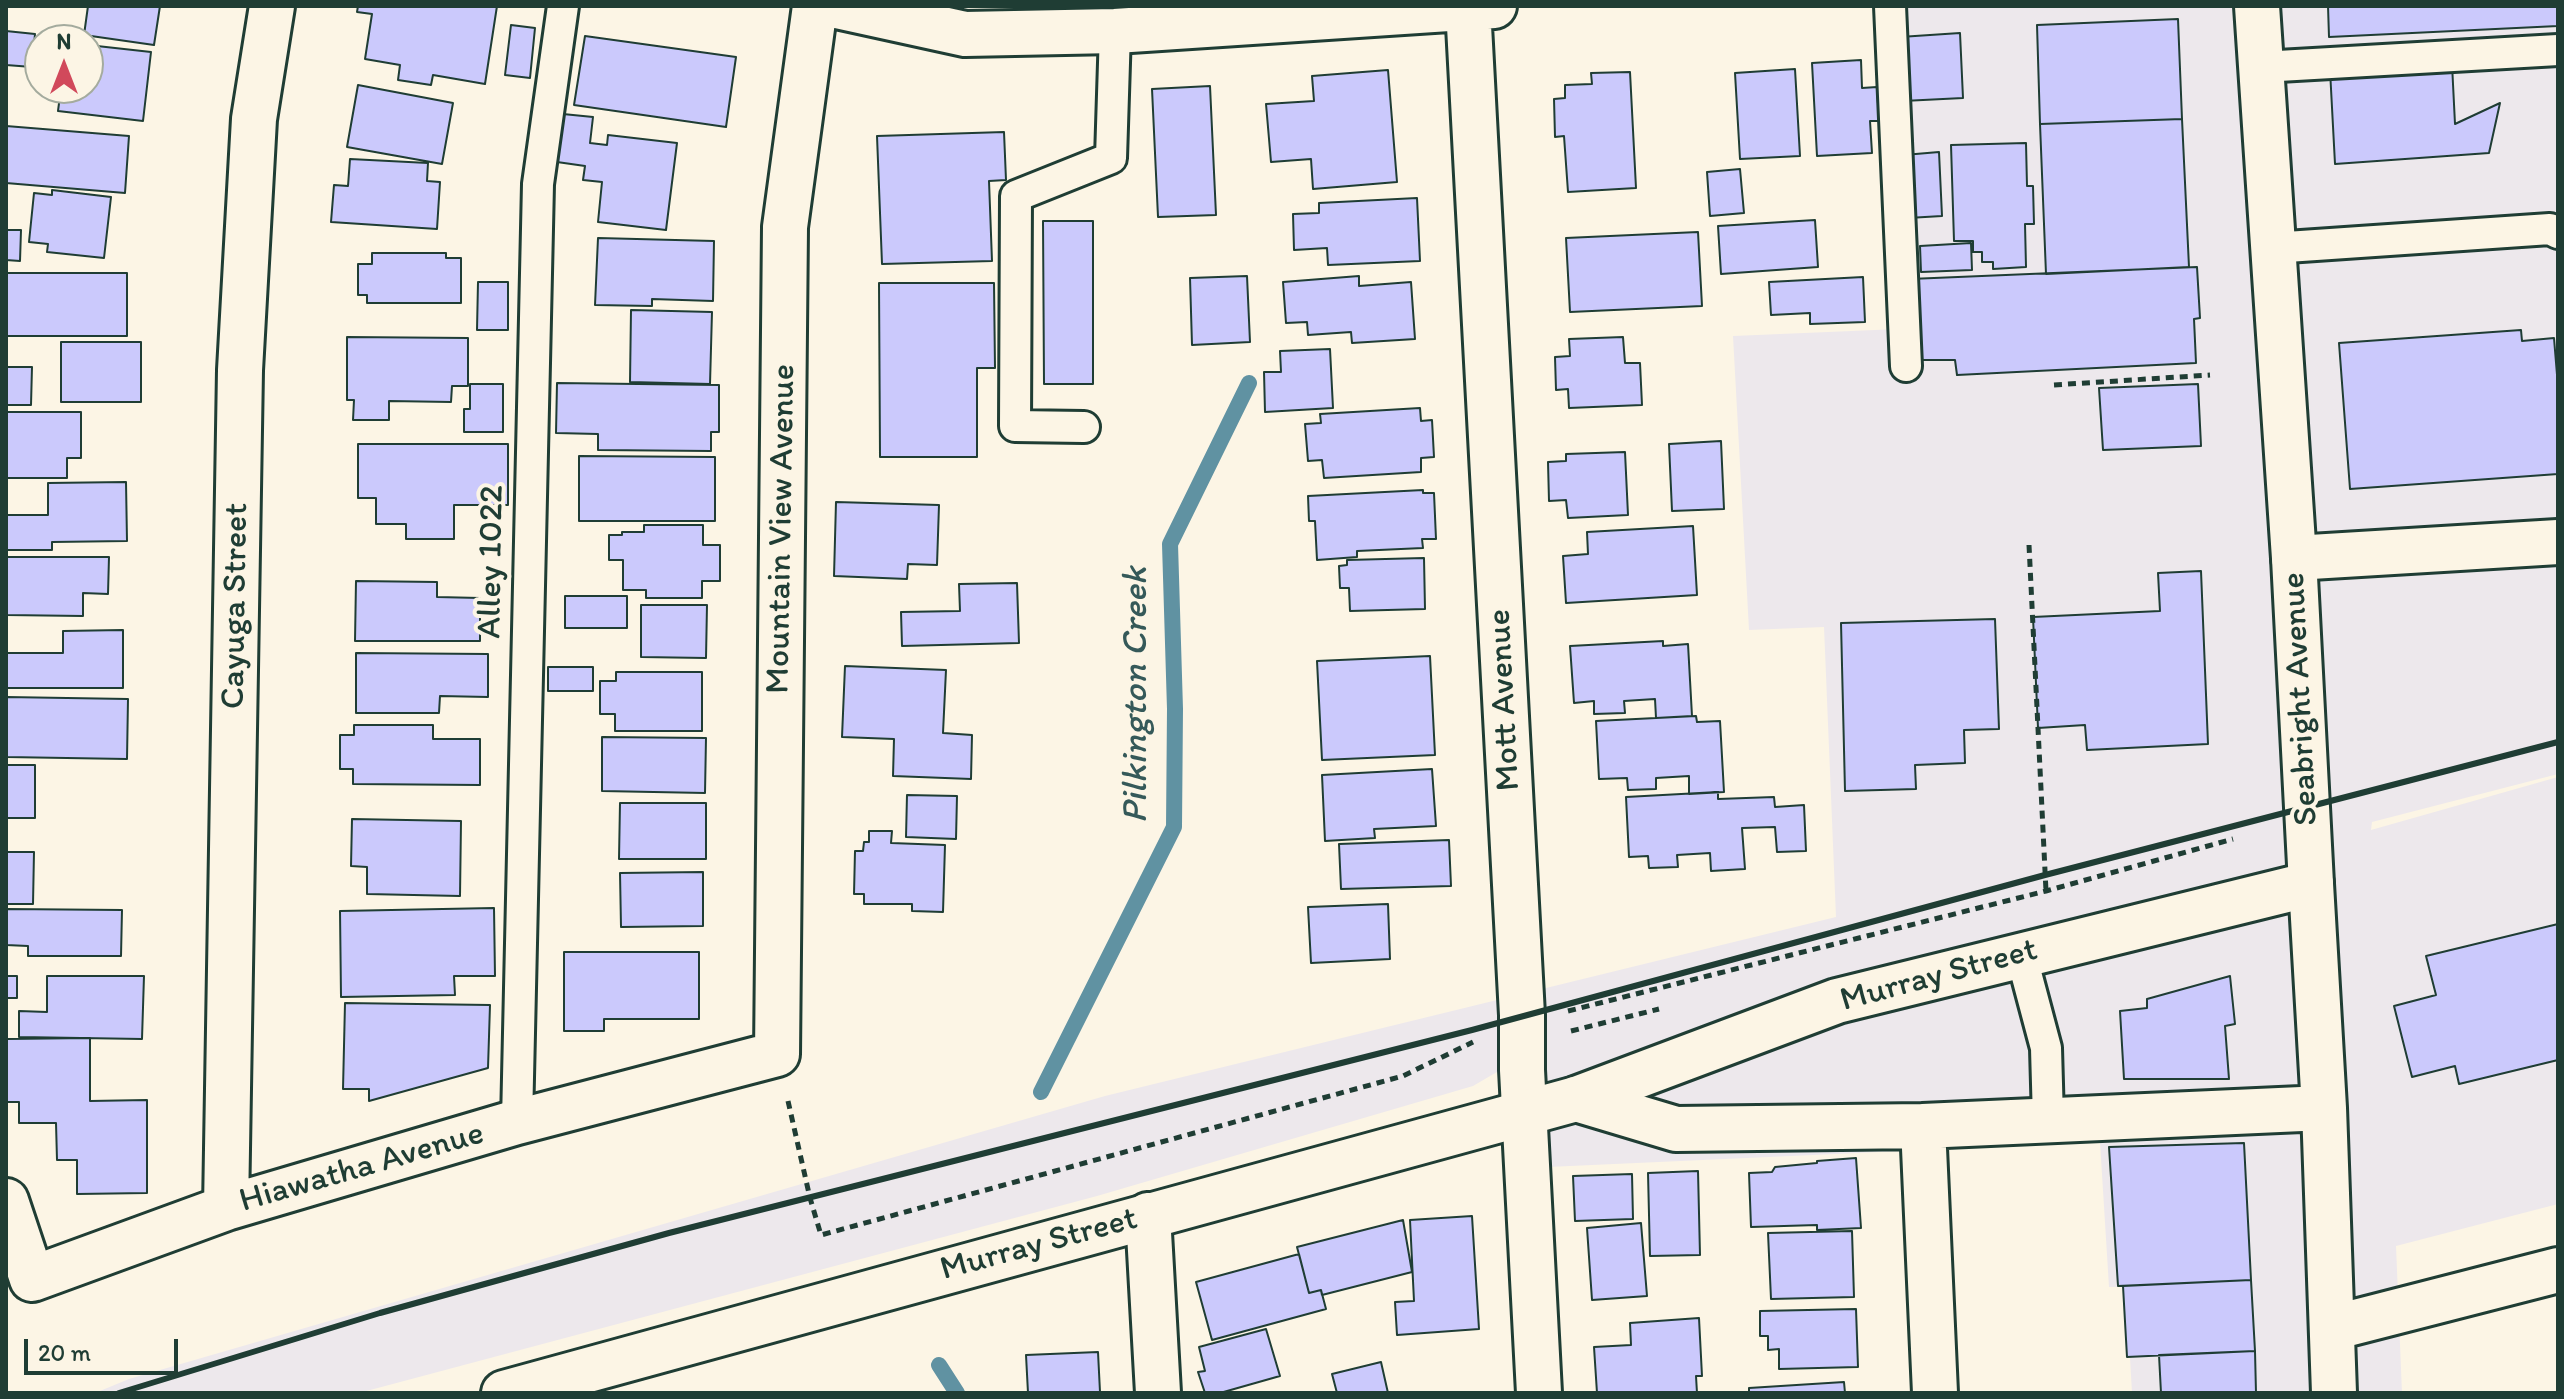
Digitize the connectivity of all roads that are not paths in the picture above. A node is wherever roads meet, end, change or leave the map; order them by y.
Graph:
1 (272, 6) edge
2 (563, 6) edge
3 (815, 6) edge
4 (837, 6) edge
5 (1890, 6) edge
6 (2257, 6) edge
7 (1481, 7) edge
8 (1115, 31) junction
9 (2558, 50) edge
10 (2261, 67) junction
11 (2558, 233) edge
12 (2272, 248) junction
13 (1906, 366) dead end
14 (1084, 427) dead end
15 (2558, 542) edge
16 (2294, 558) junction
17 (2311, 884) junction
18 (2021, 954) junction
19 (777, 1054) joint
20 (1576, 1099) junction
21 (2324, 1108) junction
22 (1524, 1113) junction
23 (2048, 1120) junction
24 (517, 1122) junction
25 (1923, 1126) junction
26 (6, 1201) edge
27 (226, 1208) junction
28 (1148, 1215) junction
29 (2558, 1270) edge
30 (2332, 1328) junction
31 (562, 1385) edge
32 (504, 1393) edge
33 (1158, 1393) edge
34 (1539, 1393) edge
35 (1935, 1393) edge
36 (2334, 1393) edge

1 - 27 street, Cayuga Street
2 - 24 lane, Alley 1022
3 - 19 street, Mountain View Avenue
4 - 8 street
5 - 13 lane
6 - 10 street, Seabright Avenue
7 - 8 street
7 - 22 street, Mott Avenue
8 - 14 lane
9 - 10 lane
10 - 12 street, Seabright Avenue
11 - 12 lane
12 - 16 street, Seabright Avenue
15 - 16 street
16 - 17 street, Seabright Avenue
17 - 18 street, Murray Street
17 - 21 street, Seabright Avenue
18 - 20 street, Murray Street
18 - 23 lane
19 - 24 street, Hiawatha Avenue
20 - 22 street, Murray Street
20 - 25 street
21 - 23 street
21 - 30 street, Seabright Avenue
22 - 28 street, Murray Street
22 - 34 street, Mott Avenue
23 - 25 street
24 - 27 street, Hiawatha Avenue
25 - 35 street
26 - 27 street, Hiawatha Avenue
28 - 31 street, Murray Street
28 - 33 street
29 - 30 street
30 - 36 street, Seabright Avenue
31 - 32 street, Murray Street

